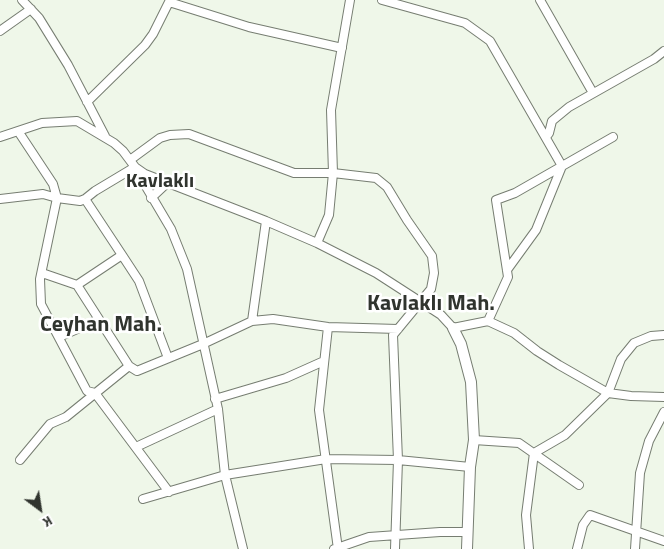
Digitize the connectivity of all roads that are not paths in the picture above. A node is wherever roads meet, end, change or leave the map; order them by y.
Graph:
1 (22, 0) edge
2 (350, 0) edge
3 (382, 0) edge
4 (540, 0) edge
5 (169, 1) edge
6 (31, 9) junction
7 (0, 31) edge
8 (342, 48) junction
9 (664, 51) edge
10 (593, 93) junction
11 (87, 102) junction
12 (18, 131) junction
13 (0, 137) edge
14 (546, 137) junction
15 (612, 137) dead end
16 (106, 138) junction
17 (130, 160) junction
18 (562, 166) junction
19 (135, 167) junction
20 (333, 173) junction
21 (145, 174) junction
22 (168, 183) junction
23 (57, 198) junction
24 (151, 198) junction
25 (0, 199) edge
26 (84, 199) junction
27 (266, 221) junction
28 (317, 242) junction
29 (122, 255) junction
30 (507, 270) junction
31 (42, 273) junction
32 (77, 285) junction
33 (421, 302) junction
34 (98, 320) junction
35 (252, 321) junction
36 (488, 322) junction
37 (328, 327) junction
38 (453, 328) junction
39 (398, 329) junction
40 (664, 335) edge
41 (59, 337) junction
42 (203, 344) junction
43 (168, 358) junction
44 (324, 361) junction
45 (129, 366) junction
46 (608, 393) junction
47 (94, 394) junction
48 (664, 397) edge
49 (216, 400) junction
50 (218, 409) junction
51 (664, 412) edge
52 (474, 440) junction
53 (136, 447) junction
54 (534, 452) junction
55 (326, 459) junction
56 (20, 460) dead end
57 (398, 460) junction
58 (470, 467) junction
59 (225, 475) junction
60 (579, 486) dead end
61 (169, 492) junction
62 (143, 498) dead end
63 (636, 531) junction
64 (468, 532) junction
65 (396, 535) junction
66 (664, 541) edge
67 (243, 549) edge
68 (337, 549) edge
69 (395, 549) edge
70 (467, 549) edge
71 (529, 549) edge
72 (577, 549) edge
73 (635, 549) edge

1 - 6 street
2 - 8 street
3 - 14 street
4 - 10 street
5 - 8 street
5 - 11 street
6 - 7 street
6 - 11 street
8 - 20 street
9 - 10 street
10 - 14 street
11 - 16 street
12 - 13 street
12 - 16 street
12 - 23 street
14 - 18 street
15 - 18 street
16 - 17 street
17 - 19 street
17 - 20 street
18 - 30 street
18 - 30 street
19 - 21 street
19 - 26 street
20 - 28 street
20 - 33 street
21 - 22 street
21 - 24 street
22 - 24 street
22 - 27 street
23 - 25 street
23 - 26 street
23 - 31 street
24 - 42 street
26 - 29 street
27 - 28 street
27 - 35 street
28 - 33 street
29 - 32 street
29 - 43 street
30 - 36 street
31 - 32 street
31 - 41 street
32 - 34 street
33 - 38 street
33 - 39 street
34 - 41 street
34 - 45 street
35 - 37 street
35 - 42 street
36 - 38 street
36 - 46 street
37 - 39 street
37 - 44 street
38 - 52 street
39 - 57 street
40 - 46 street
41 - 47 street
42 - 43 street
42 - 49 street
43 - 45 street
44 - 49 street
44 - 55 street
45 - 47 street
46 - 48 street
46 - 54 street
47 - 53 street
47 - 56 street
49 - 50 street
50 - 53 street
50 - 59 street
51 - 63 street
52 - 54 street
52 - 58 street
53 - 61 street
54 - 60 street
54 - 71 street
55 - 57 street
55 - 59 street
55 - 68 street
57 - 58 street
57 - 65 street
58 - 64 street
59 - 61 street
59 - 67 street
61 - 62 street
63 - 66 street
63 - 72 street
63 - 73 street
64 - 65 street
64 - 70 street
65 - 68 street
65 - 69 street

